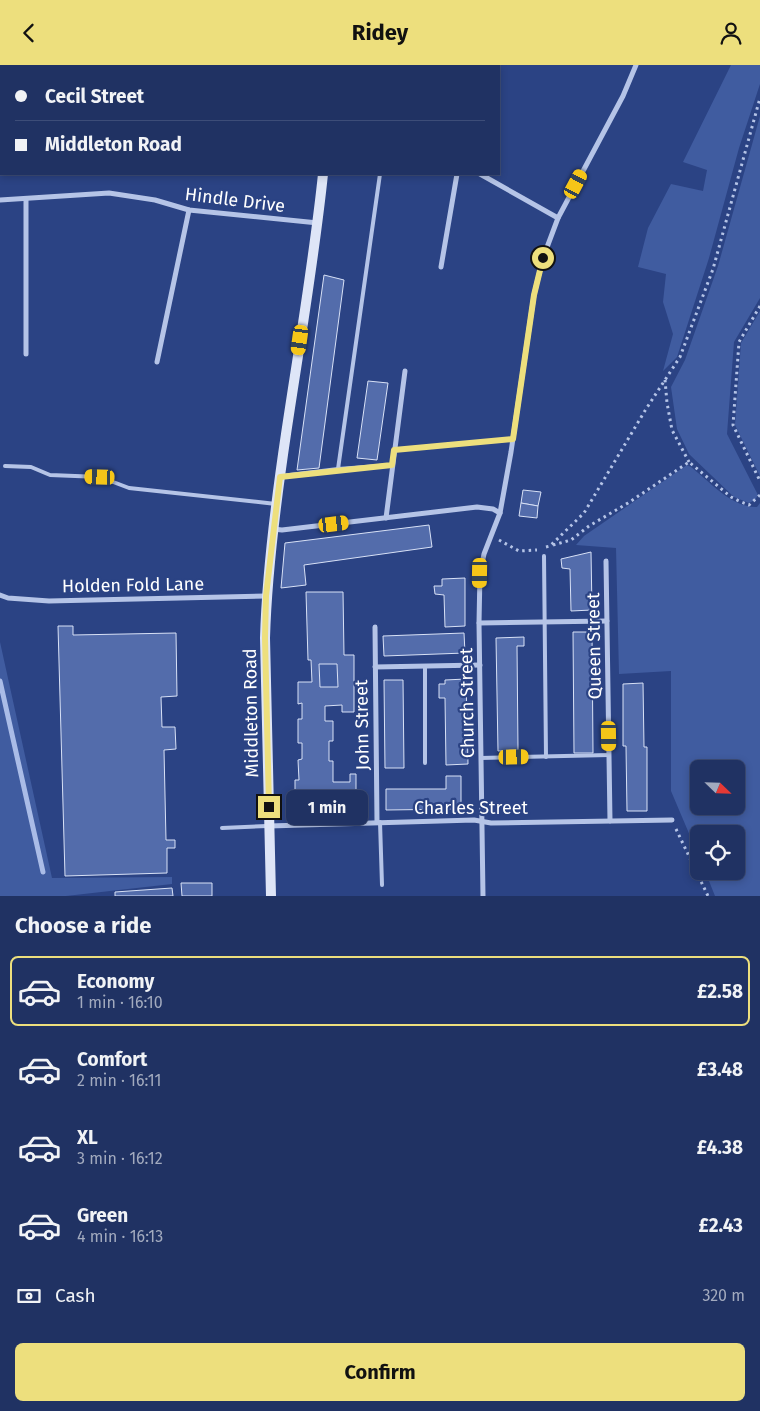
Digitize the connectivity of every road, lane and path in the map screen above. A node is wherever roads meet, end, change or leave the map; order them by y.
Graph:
1 (636, 65) edge
2 (760, 98) edge
3 (323, 175) edge
4 (380, 175) edge
5 (456, 175) edge
6 (482, 175) edge
7 (26, 199) junction
8 (0, 200) edge
9 (189, 210) junction
10 (558, 219) junction
11 (318, 223) junction
12 (441, 267) dead end
13 (760, 306) edge
14 (26, 354) dead end
15 (157, 362) dead end
16 (405, 371) dead end
17 (665, 380) junction
18 (513, 439) junction
19 (394, 450) junction
20 (688, 462) junction
21 (392, 465) junction
22 (5, 466) dead end
23 (338, 469) junction
24 (280, 477) junction
25 (760, 481) edge
26 (760, 495) edge
27 (276, 504) junction
28 (500, 513) junction
29 (386, 518) junction
30 (273, 529) junction
31 (492, 537) junction
32 (550, 546) junction
33 (544, 556) dead end
34 (606, 561) dead end
35 (0, 595) edge
36 (266, 596) junction
37 (607, 621) junction
38 (545, 622) junction
39 (479, 623) junction
40 (375, 627) dead end
41 (480, 665) junction
42 (425, 666) junction
43 (375, 667) junction
44 (609, 755) junction
45 (546, 757) junction
46 (481, 758) junction
47 (426, 763) dead end
48 (672, 820) joint
49 (482, 821) junction
50 (610, 821) junction
51 (378, 823) junction
52 (270, 826) junction
53 (222, 828) dead end
54 (382, 885) dead end
55 (270, 896) edge
56 (483, 896) edge
57 (708, 896) edge

1 - 10 street, Church Street
2 - 17 path
3 - 11 main road, Middleton Road
4 - 23 lane
5 - 12 street
6 - 10 street
7 - 8 street, Hindle Drive
7 - 9 street, Hindle Drive
7 - 14 street
9 - 11 street, Hindle Drive
9 - 15 street
10 - 18 street, Church Street
11 - 24 main road, Middleton Road
13 - 25 path
16 - 19 street
17 - 20 path
17 - 32 path
18 - 19 lane
18 - 28 street, Church Street
19 - 21 street
20 - 26 path
20 - 32 path
21 - 23 lane
21 - 29 street
22 - 27 lane
23 - 24 lane
24 - 27 main road, Middleton Road
27 - 30 main road, Middleton Road
28 - 29 street
28 - 31 street, Church Street
29 - 30 street
30 - 36 main road, Middleton Road
31 - 32 path
31 - 39 street, Church Street
33 - 38 lane
34 - 37 street, Queen Street
35 - 36 street, Holden Fold Lane
36 - 52 main road, Middleton Road
37 - 38 street
37 - 44 street, Queen Street
38 - 39 street
38 - 45 lane
39 - 41 street, Church Street
40 - 43 street, John Street
41 - 42 street
41 - 46 street, Church Street
42 - 43 street
42 - 47 lane
43 - 51 street, John Street
44 - 45 lane
44 - 50 street, Queen Street
45 - 46 lane
46 - 49 street, Church Street
48 - 50 street, Charles Street
48 - 57 path
49 - 50 street, Charles Street
49 - 51 street, Charles Street
49 - 56 street, Church Street
51 - 52 street, Charles Street
51 - 54 lane
52 - 53 lane
52 - 55 main road, Middleton Road

